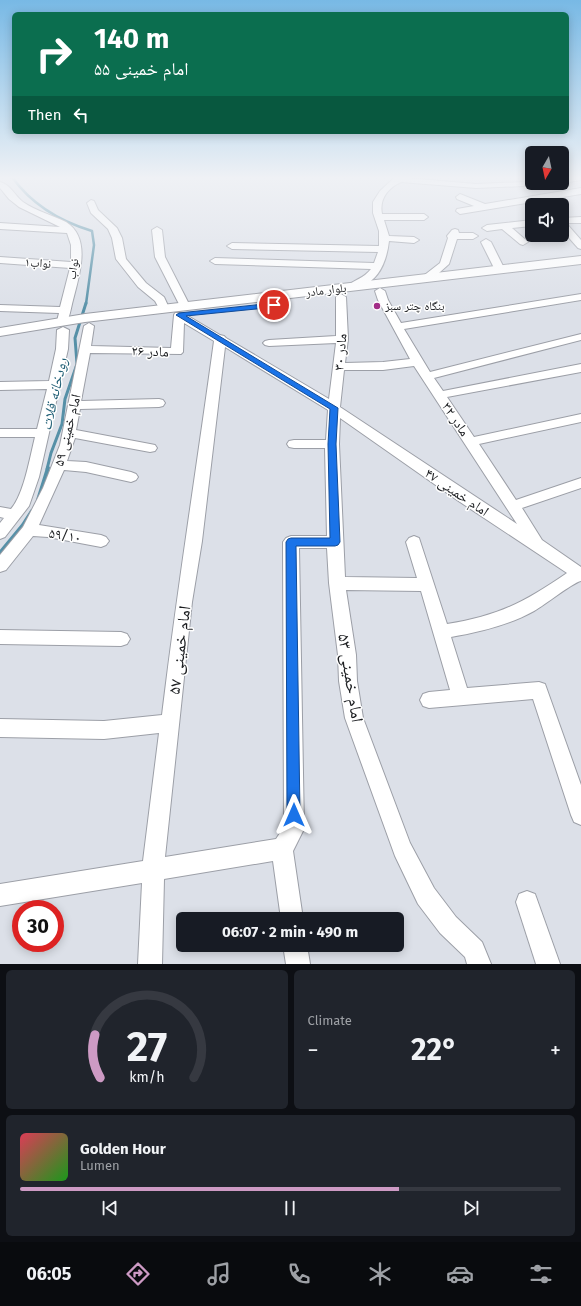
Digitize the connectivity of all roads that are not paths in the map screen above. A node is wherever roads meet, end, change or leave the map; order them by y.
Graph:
1 (57, 222) edge
2 (106, 222) edge
3 (381, 222) edge
4 (525, 224) edge
5 (0, 226) edge
6 (504, 226) junction
7 (487, 228) dead end
8 (70, 230) junction
9 (157, 230) dead end
10 (569, 232) edge
11 (473, 236) dead end
12 (384, 238) junction
13 (414, 240) dead end
14 (486, 242) dead end
15 (523, 242) dead end
16 (580, 244) edge
17 (232, 246) dead end
18 (383, 250) junction
19 (0, 260) edge
20 (581, 260) edge
21 (215, 261) dead end
22 (76, 265) junction
23 (378, 266) junction
24 (500, 270) junction
25 (581, 270) edge
26 (426, 278) junction
27 (353, 286) junction
28 (380, 292) junction
29 (303, 297) junction
30 (341, 297) junction
31 (581, 297) edge
32 (0, 308) edge
33 (164, 308) junction
34 (182, 310) junction
35 (65, 322) junction
36 (86, 324) junction
37 (397, 327) junction
38 (0, 332) edge
39 (581, 337) edge
40 (220, 338) junction
41 (342, 339) junction
42 (0, 341) edge
43 (269, 343) dead end
44 (86, 349) junction
45 (417, 362) junction
46 (339, 367) junction
47 (581, 368) edge
48 (427, 376) junction
49 (0, 386) edge
50 (54, 386) junction
51 (440, 394) junction
52 (159, 403) dead end
53 (75, 405) junction
54 (334, 408) junction
55 (581, 418) edge
56 (0, 432) edge
57 (43, 433) junction
58 (69, 433) junction
59 (471, 442) junction
60 (294, 444) dead end
61 (332, 444) junction
62 (150, 448) dead end
63 (60, 465) junction
64 (131, 478) dead end
65 (581, 483) edge
66 (513, 506) junction
67 (0, 512) edge
68 (15, 515) junction
69 (29, 530) junction
70 (0, 533) edge
71 (101, 541) dead end
72 (335, 542) junction
73 (414, 542) dead end
74 (537, 544) junction
75 (0, 566) edge
76 (580, 574) edge
77 (337, 583) junction
78 (427, 585) junction
79 (441, 632) junction
80 (0, 637) edge
81 (121, 639) dead end
82 (461, 697) junction
83 (429, 700) dead end
84 (170, 723) junction
85 (0, 728) edge
86 (581, 815) edge
87 (282, 849) junction
88 (153, 870) junction
89 (0, 895) edge
90 (527, 902) dead end
91 (291, 912) edge
92 (297, 952) edge
93 (150, 964) edge
94 (298, 964) edge
95 (479, 964) edge
96 (548, 964) edge

1 - 8 street
2 - 33 street
3 - 12 street
4 - 6 street
5 - 8 street
6 - 7 street
6 - 15 street
8 - 22 street, نواب
9 - 34 street
10 - 16 street
11 - 26 street
12 - 13 street
12 - 18 street
14 - 24 street
17 - 18 street
18 - 23 street
19 - 22 street, نواب۱
20 - 24 main road, بلوار مادر
21 - 23 street
22 - 35 street, نواب
23 - 27 street
24 - 26 main road, بلوار مادر
25 - 28 main road, بلوار مادر
26 - 27 main road, بلوار مادر
27 - 29 main road, بلوار مادر
28 - 30 main road, بلوار مادر
28 - 37 street, مادر ۳۲
29 - 30 main road, بلوار مادر
29 - 34 main road, بلوار مادر
30 - 41 street, مادر ۳۰
31 - 37 street
32 - 35 street
33 - 34 main road, بلوار مادر
33 - 36 main road, بلوار مادر
34 - 36 main road, بلوار مادر
34 - 40 street, امام خمینی ۴۷
34 - 44 street, مادر ۲۶
35 - 36 main road, بلوار مادر
35 - 38 main road, بلوار مادر
35 - 42 main road, بلوار مادر
35 - 50 street, امام خمینی ۵۹
36 - 44 street, امام خمینی ۵۹
37 - 45 street, مادر ۳۲
39 - 48 street
40 - 54 street, امام خمینی ۴۷
40 - 84 street, امام خمینی ۵۷
41 - 43 street
41 - 46 street, مادر ۳۰
44 - 53 street, امام خمینی ۵۹
45 - 46 street
45 - 48 street, مادر ۳۲
46 - 54 street, مادر ۳۰
47 - 51 street
48 - 51 street, مادر ۳۲
49 - 50 street
50 - 57 street, امام خمینی ۵۹
51 - 59 street, مادر ۳۲
52 - 53 street
53 - 58 street, امام خمینی ۵۹
54 - 61 street, امام خمینی ۵۳
54 - 74 street, امام خمینی ۴۷
55 - 59 street
56 - 57 street
57 - 68 street, امام خمینی ۵۹
58 - 62 street
58 - 63 street, امام خمینی ۵۹
59 - 66 street, مادر ۳۲
60 - 61 street
61 - 72 street, امام خمینی ۵۳
63 - 64 street
63 - 69 street, امام خمینی ۵۹
65 - 66 street
66 - 74 street, مادر ۳۲
67 - 68 street
68 - 70 street, امام خمینی ۵۹
69 - 71 street, ۵۹/۱۰
69 - 75 street, امام خمینی ۵۹
72 - 77 street, امام خمینی ۵۳
72 - 87 street
73 - 78 street
74 - 76 street, امام خمینی ۴۷
76 - 79 street
77 - 78 street
77 - 95 street, امام خمینی ۵۳
78 - 79 street
79 - 82 street
80 - 81 street
82 - 83 street
82 - 86 street
84 - 85 street
84 - 88 street, امام خمینی ۵۷
87 - 88 street
87 - 91 street
88 - 89 street
88 - 93 street, امام خمینی ۵۷
90 - 96 street
92 - 94 street

